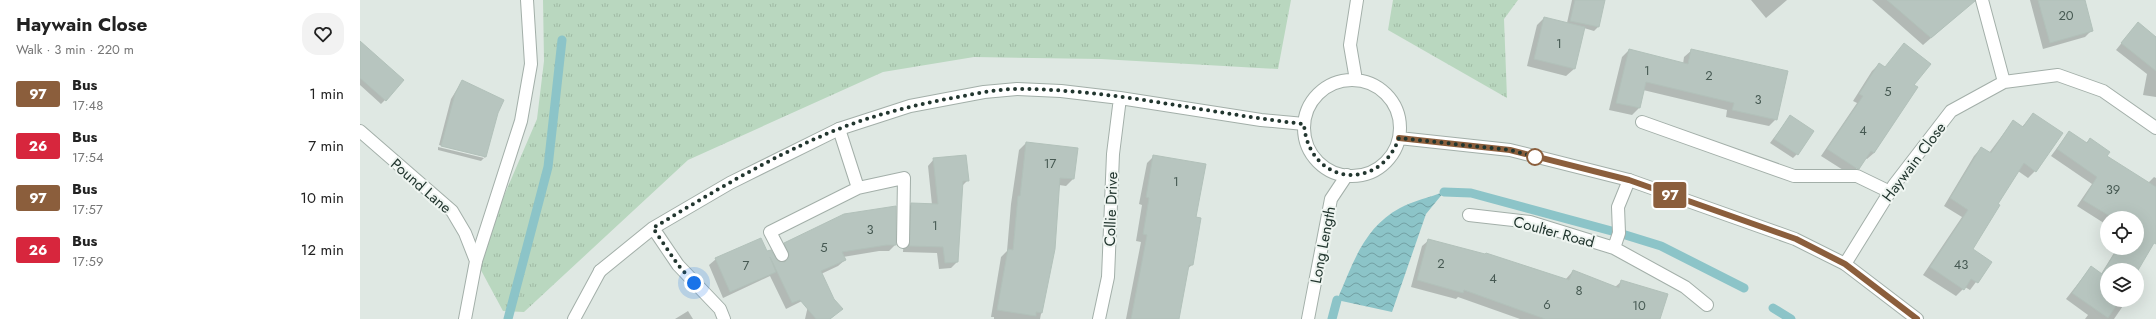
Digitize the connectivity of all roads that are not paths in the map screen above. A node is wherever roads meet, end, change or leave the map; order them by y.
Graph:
1 (527, 0) edge
2 (1357, 0) edge
3 (1982, 0) edge
4 (1356, 80) junction
5 (2004, 82) junction
6 (1120, 98) junction
7 (1642, 122) dead end
8 (1304, 124) junction
9 (2156, 128) edge
10 (839, 129) junction
11 (360, 131) edge
12 (1399, 138) junction
13 (1347, 175) junction
14 (1629, 180) junction
15 (858, 188) junction
16 (1890, 192) junction
17 (1469, 215) dead end
18 (653, 228) junction
19 (903, 242) dead end
20 (1614, 248) junction
21 (782, 255) dead end
22 (476, 261) junction
23 (1845, 264) junction
24 (1707, 305) dead end
25 (465, 319) edge
26 (574, 319) edge
27 (724, 319) edge
28 (1099, 319) edge
29 (1308, 319) edge
30 (1917, 319) edge

1 - 22 street
2 - 4 street
3 - 5 street
4 - 8 street
4 - 12 street
5 - 9 street, Haywain Close
5 - 16 street, Haywain Close
6 - 8 street
6 - 10 street
6 - 28 street, Collie Drive
7 - 16 street
8 - 13 street
10 - 15 street
10 - 18 street
11 - 22 street, Pound Lane
12 - 13 street
12 - 14 street
13 - 29 street, Long Length
14 - 20 street, Coulter Road
14 - 23 street
15 - 19 street
15 - 21 street
16 - 23 street, Haywain Close
17 - 20 street, Coulter Road
18 - 26 street
18 - 27 street
20 - 24 street, Coulter Road
22 - 25 street
23 - 30 street

